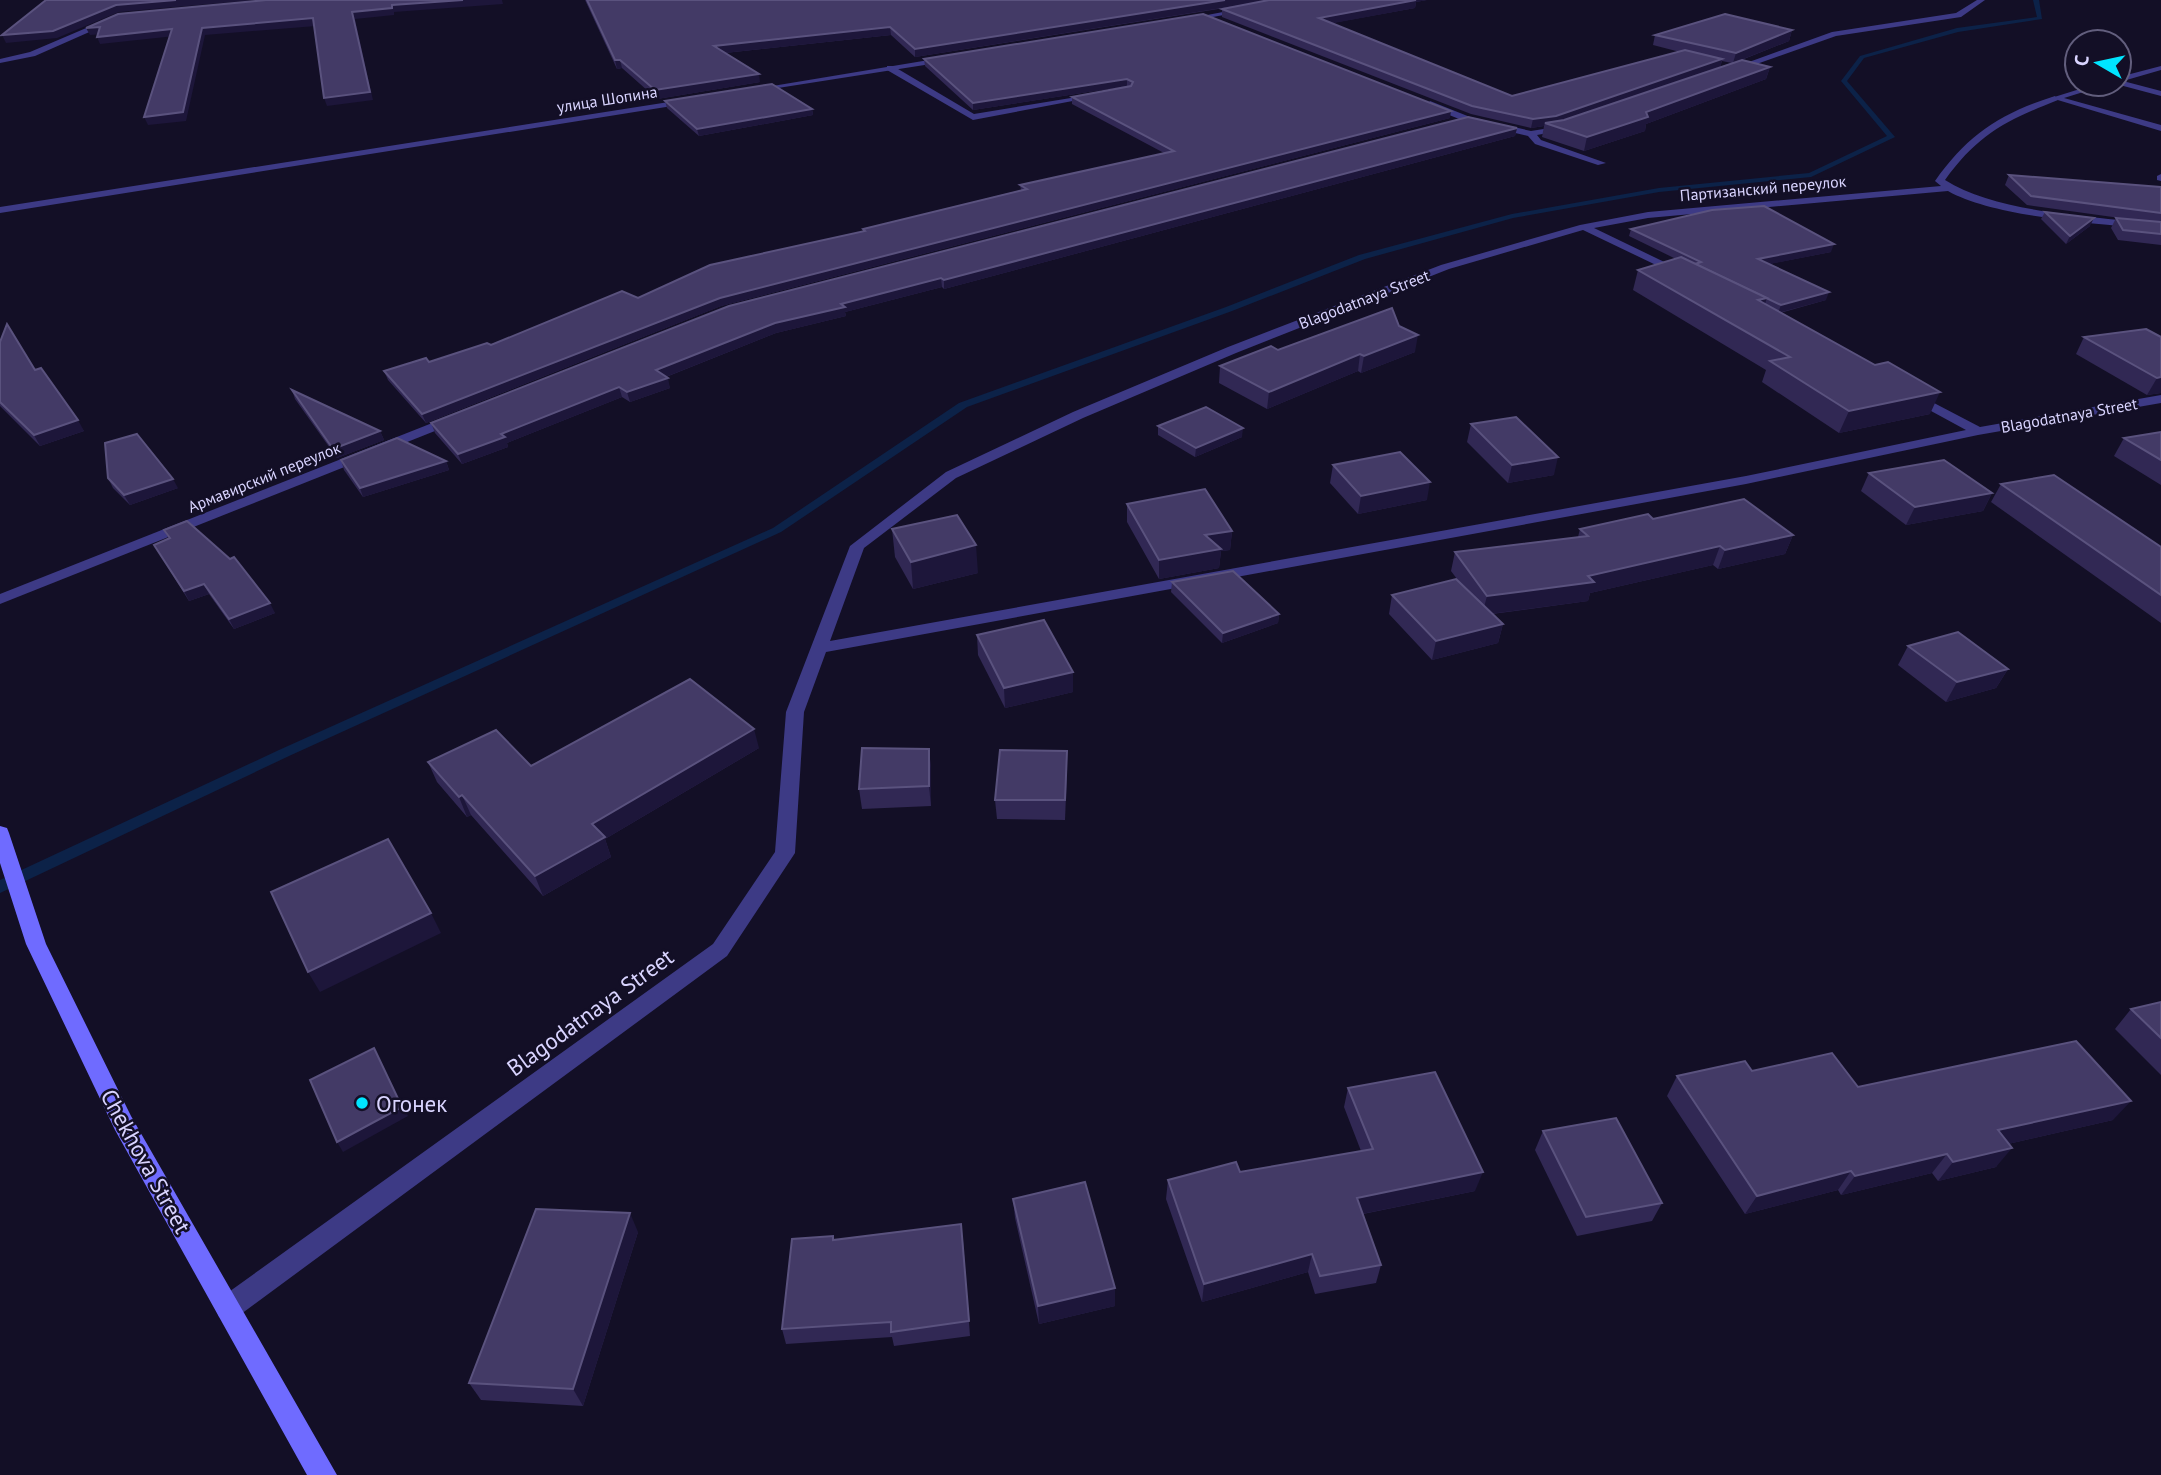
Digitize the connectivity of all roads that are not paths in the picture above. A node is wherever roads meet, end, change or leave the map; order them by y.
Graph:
1 (1982, 0) edge
2 (1260, 7) edge
3 (1205, 16) junction
4 (119, 17) edge
5 (1178, 21) edge
6 (1229, 25) edge
7 (959, 57) edge
8 (0, 61) edge
9 (890, 68) junction
10 (2161, 68) edge
11 (1716, 75) edge
12 (2133, 77) edge
13 (2133, 85) edge
14 (740, 92) edge
15 (2161, 94) edge
16 (1100, 95) edge
17 (2063, 96) edge
18 (2055, 98) junction
19 (699, 99) edge
20 (1419, 100) edge
21 (1467, 119) junction
22 (1571, 125) edge
23 (1440, 126) edge
24 (2161, 128) edge
25 (1531, 134) junction
26 (1601, 163) dead end
27 (1947, 188) junction
28 (0, 210) edge
29 (1584, 227) junction
30 (2161, 227) edge
31 (1691, 278) edge
32 (1906, 391) edge
33 (2161, 399) edge
34 (467, 414) edge
35 (1978, 432) junction
36 (0, 599) edge
37 (819, 648) junction
38 (0, 833) edge
39 (228, 1308) junction
40 (323, 1475) edge

1 - 11 street
2 - 3 street
3 - 5 street
3 - 6 street
4 - 8 street
7 - 9 street
9 - 14 street
9 - 16 street
10 - 12 street
13 - 15 street
17 - 18 street
18 - 24 street
18 - 27 street
19 - 28 street, улица Шопина
20 - 21 street
21 - 23 street
21 - 25 street
22 - 25 street
25 - 26 street
27 - 29 street, Партизанский переулок
27 - 30 street, Партизанский переулок
29 - 31 street
29 - 37 street, Blagodatnaya Street
32 - 35 street, Blagodatnaya Street
33 - 35 street, Blagodatnaya Street
34 - 36 street, Армавирский переулок
35 - 37 street, Blagodatnaya Street
37 - 39 street, Blagodatnaya Street
38 - 39 main road, Chekhova Street
39 - 40 main road, Chekhova Street

